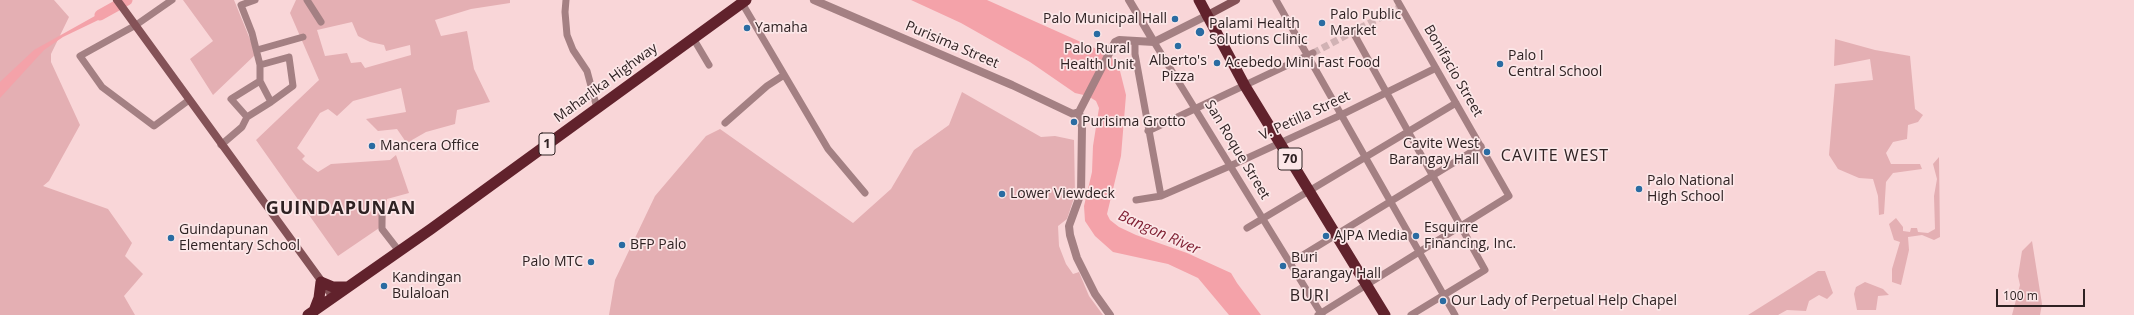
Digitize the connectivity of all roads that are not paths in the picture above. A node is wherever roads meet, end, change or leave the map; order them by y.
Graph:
1 (117, 0) edge
2 (172, 0) edge
3 (255, 0) edge
4 (307, 0) edge
5 (566, 0) edge
6 (814, 0) edge
7 (1129, 0) edge
8 (1199, 0) edge
9 (1236, 0) edge
10 (1276, 0) edge
11 (744, 2) edge
12 (1399, 5) edge
13 (1206, 16) junction
14 (321, 22) dead end
15 (136, 26) junction
16 (1354, 34) dead end
17 (303, 37) dead end
18 (693, 38) junction
19 (1135, 42) junction
20 (1154, 42) junction
21 (257, 50) junction
22 (1311, 54) junction
23 (709, 64) dead end
24 (260, 65) junction
25 (1436, 68) junction
26 (784, 75) junction
27 (260, 81) junction
28 (1245, 86) junction
29 (1386, 91) junction
30 (188, 100) junction
31 (271, 102) junction
32 (1456, 103) junction
33 (597, 108) junction
34 (1197, 109) junction
35 (1079, 112) junction
36 (1341, 115) junction
37 (247, 117) junction
38 (725, 123) dead end
39 (1148, 131) junction
40 (1408, 132) junction
41 (1280, 143) junction
42 (221, 145) junction
43 (1481, 146) junction
44 (1366, 158) junction
45 (1230, 166) junction
46 (1432, 175) junction
47 (1309, 192) junction
48 (865, 193) dead end
49 (1161, 196) junction
50 (1136, 200) dead end
51 (1389, 201) junction
52 (382, 214) dead end
53 (1263, 219) junction
54 (1462, 227) junction
55 (1247, 228) dead end
56 (1335, 235) junction
57 (399, 251) junction
58 (1419, 252) junction
59 (1290, 263) junction
60 (322, 282) junction
61 (1365, 285) junction
62 (347, 287) junction
63 (1444, 295) junction
64 (333, 297) junction
65 (311, 313) edge
66 (1320, 314) edge
67 (1110, 315) edge
68 (1385, 315) edge
69 (1411, 315) edge
70 (1455, 315) edge

1 - 15 main road
2 - 15 street
3 - 21 street
4 - 14 street
5 - 33 street
6 - 35 street, Purisima Street
7 - 20 street, San Roque Street
8 - 13 highway, 70
9 - 13 main road
10 - 22 street
11 - 18 highway, Maharlika Highway / 1
11 - 26 street
12 - 25 street, Bonifacio Street
13 - 20 street
13 - 28 highway, 70
15 - 30 main road
15 - 30 street
16 - 29 street
17 - 21 street
18 - 23 street
18 - 33 highway, Maharlika Highway / 1
19 - 20 street
19 - 35 street
19 - 39 street
20 - 34 street, San Roque Street
21 - 24 street
22 - 28 street
22 - 36 street
24 - 27 street
24 - 31 street
25 - 29 street, V. Petilla Street
25 - 32 street, Bonifacio Street
26 - 38 street
26 - 48 street
27 - 31 street
27 - 37 street
28 - 34 street
28 - 41 highway, 70
29 - 36 street, V. Petilla Street
29 - 40 street
30 - 42 main road
31 - 37 street
32 - 40 street
32 - 43 street, Bonifacio Street
33 - 57 highway, Maharlika Highway / 1
34 - 39 street
34 - 45 street, San Roque Street
35 - 67 street
36 - 41 street, V. Petilla Street
36 - 44 street
37 - 42 street
39 - 49 street
40 - 44 street
40 - 46 street
41 - 45 street, V. Petilla Street
41 - 47 highway, 70
42 - 60 main road
43 - 46 street
43 - 54 street, Bonifacio Street
44 - 47 street
44 - 51 street
45 - 49 street, V. Petilla Street
45 - 53 street, San Roque Street
46 - 51 street
46 - 54 street
47 - 53 street
47 - 56 highway, 70
49 - 50 street, V. Petilla Street
51 - 56 street
51 - 58 street
52 - 57 street
53 - 55 street
53 - 59 street, San Roque Street
54 - 58 street
54 - 63 street
56 - 59 street
56 - 61 highway, 70
57 - 62 highway, Maharlika Highway / 1
58 - 61 street
58 - 63 street
59 - 66 street, San Roque Street
60 - 62 highway
60 - 64 main road
60 - 65 highway
61 - 66 street
61 - 68 highway, 70
62 - 64 highway, Maharlika Highway / 1
63 - 69 street
63 - 70 street
64 - 65 highway, Maharlika Highway / 1

